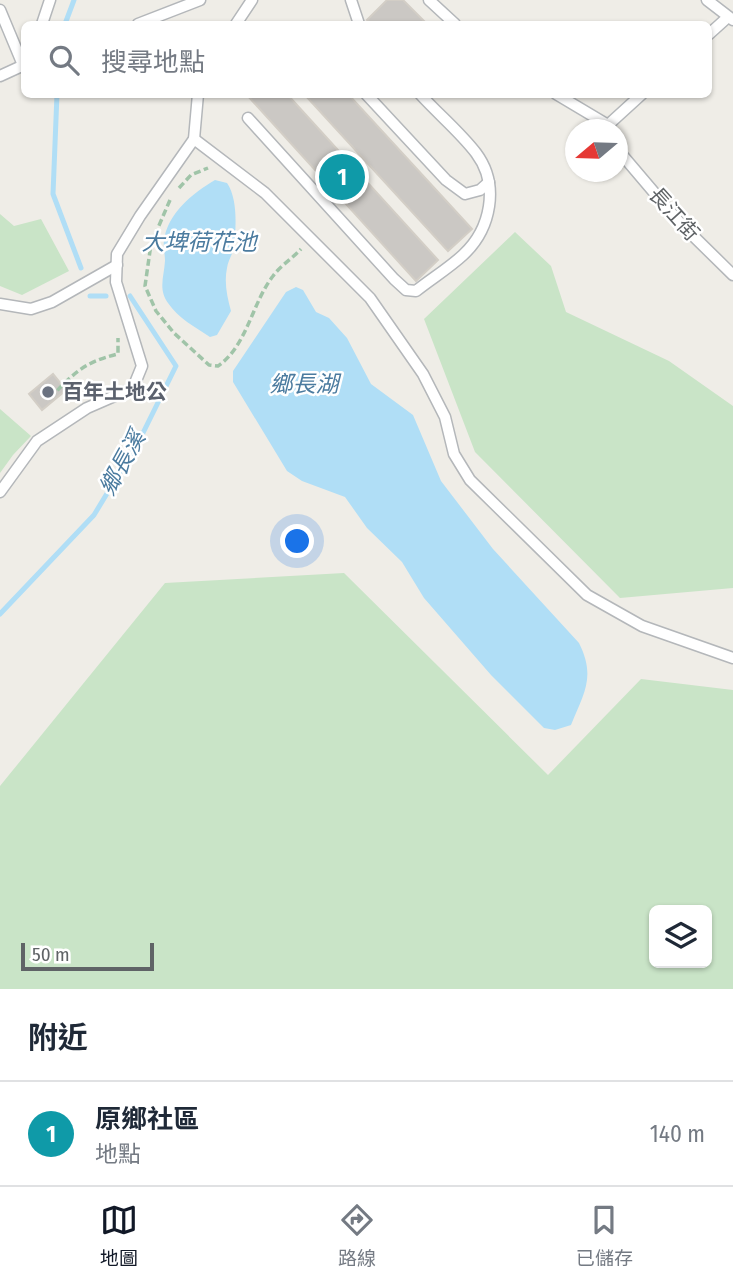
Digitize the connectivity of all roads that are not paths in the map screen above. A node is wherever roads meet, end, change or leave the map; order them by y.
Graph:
1 (50, 0) edge
2 (200, 0) edge
3 (252, 0) edge
4 (351, 0) edge
5 (429, 0) edge
6 (707, 0) edge
7 (0, 10) edge
8 (732, 19) edge
9 (43, 21) edge
10 (146, 21) edge
11 (238, 21) edge
12 (358, 21) edge
13 (452, 21) edge
14 (712, 33) edge
15 (21, 58) edge
16 (21, 66) edge
17 (0, 76) edge
18 (198, 98) edge
19 (370, 98) edge
20 (424, 98) edge
21 (562, 98) edge
22 (638, 98) edge
23 (248, 118) dead end
24 (595, 119) edge
25 (616, 119) edge
26 (194, 139) junction
27 (628, 161) edge
28 (489, 182) junction
29 (117, 265) junction
30 (733, 275) edge
31 (0, 304) edge
32 (0, 492) edge
33 (733, 658) edge

1 - 9 lane
2 - 10 lane
3 - 11 lane
4 - 12 lane
5 - 13 lane
6 - 8 lane
7 - 15 lane
8 - 14 lane
16 - 17 lane
18 - 26 lane
19 - 28 lane
20 - 28 lane
21 - 24 lane
22 - 25 lane
23 - 28 lane
26 - 29 lane
26 - 33 lane
27 - 30 lane, 長江街
29 - 31 lane
29 - 32 lane

